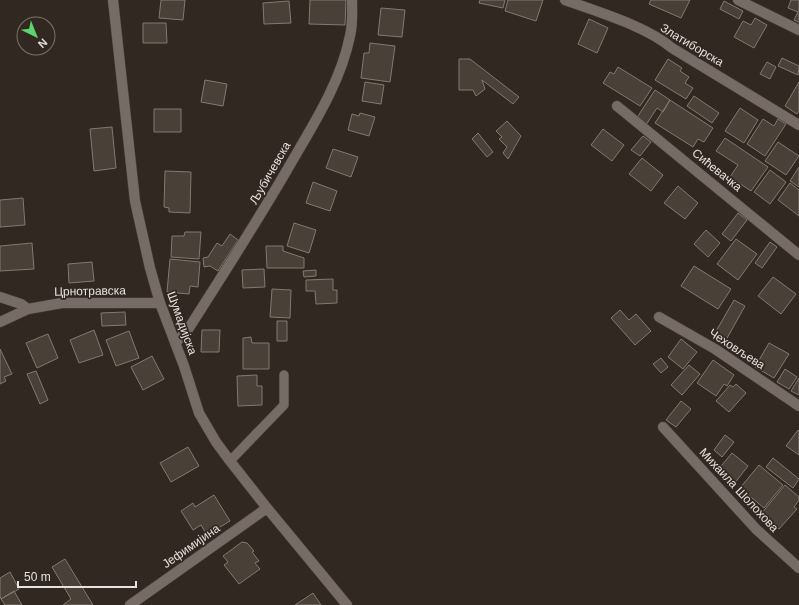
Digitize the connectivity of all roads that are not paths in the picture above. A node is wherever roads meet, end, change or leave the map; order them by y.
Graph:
1 (113, 0) edge
2 (352, 0) edge
3 (565, 0) edge
4 (738, 0) edge
5 (799, 30) edge
6 (617, 106) dead end
7 (799, 125) edge
8 (799, 255) edge
9 (0, 297) edge
10 (160, 303) junction
11 (28, 309) junction
12 (659, 317) dead end
13 (0, 322) edge
14 (175, 343) junction
15 (284, 375) dead end
16 (799, 406) edge
17 (663, 427) dead end
18 (230, 461) junction
19 (267, 508) junction
20 (799, 568) edge
21 (130, 605) edge
22 (347, 605) edge

1 - 10 street, Шумадијска
2 - 14 street, Љубичевска
3 - 7 street, Златиборска
4 - 5 street
6 - 8 street, Сићевачка
9 - 11 street
10 - 11 street, Црнотравска
10 - 14 street, Шумадијска
11 - 13 street, Црнотравска
12 - 16 street, Чеховљева
14 - 18 street, Шумадијска
15 - 18 lane
17 - 20 street, Михаила Шолохова
18 - 19 street, Шумадијска
19 - 21 street, Јефимијина
19 - 22 street, Шумадијска

